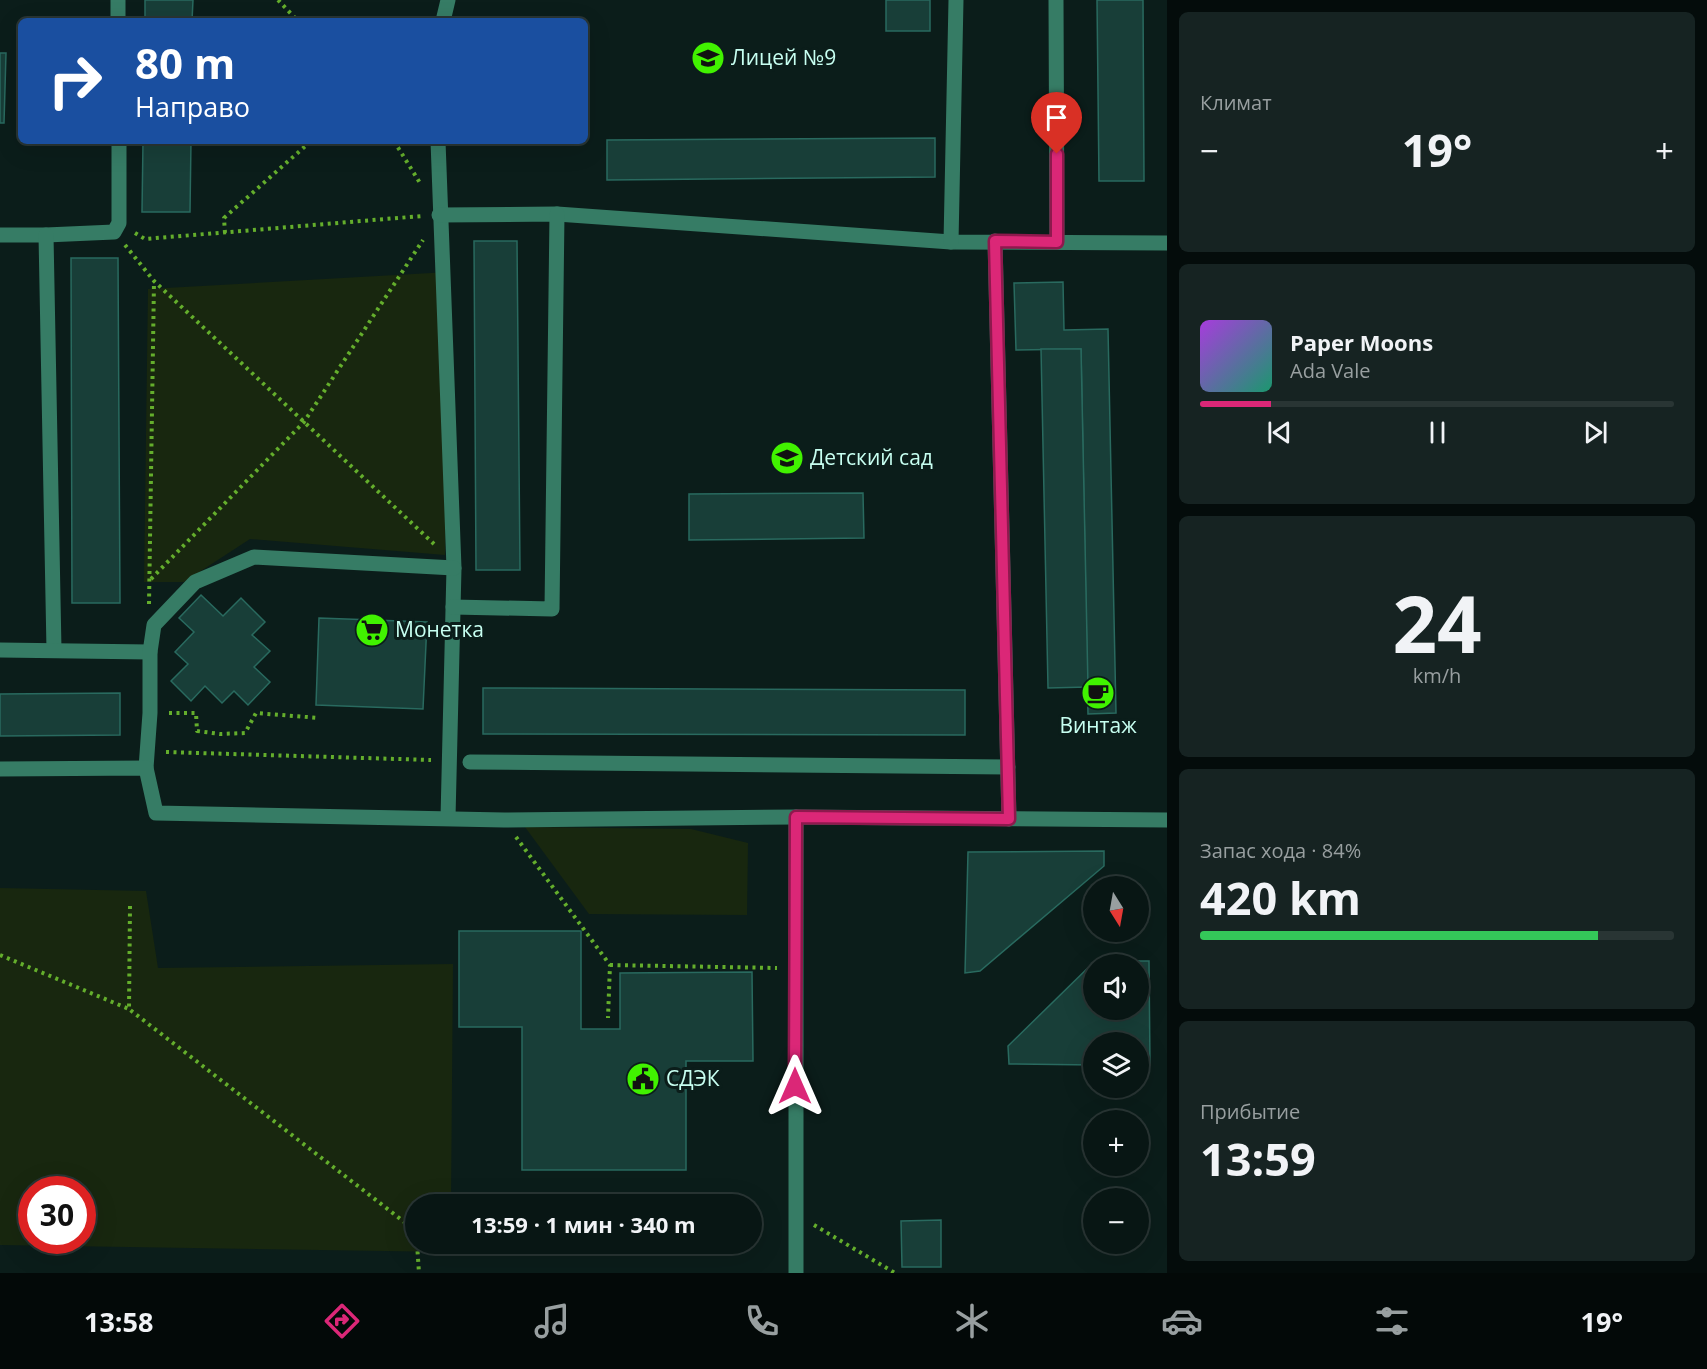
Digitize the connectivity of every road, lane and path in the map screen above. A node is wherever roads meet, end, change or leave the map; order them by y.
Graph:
1 (118, 0) edge
2 (278, 0) edge
3 (448, 0) edge
4 (956, 0) edge
5 (1056, 0) edge
6 (118, 18) edge
7 (295, 18) edge
8 (444, 18) edge
9 (119, 144) edge
10 (308, 144) edge
11 (396, 144) edge
12 (438, 144) edge
13 (422, 187) dead end
14 (557, 214) junction
15 (439, 215) junction
16 (116, 227) junction
17 (225, 233) junction
18 (0, 235) edge
19 (46, 235) junction
20 (995, 241) junction
21 (951, 242) junction
22 (1057, 242) junction
23 (1167, 243) edge
24 (154, 281) junction
25 (304, 422) junction
26 (454, 568) junction
27 (151, 579) junction
28 (453, 607) junction
29 (154, 625) junction
30 (0, 650) edge
31 (54, 650) junction
32 (150, 652) junction
33 (150, 713) junction
34 (319, 718) dead end
35 (147, 752) junction
36 (450, 761) junction
37 (470, 762) dead end
38 (1008, 767) junction
39 (146, 768) junction
40 (0, 769) edge
41 (796, 817) junction
42 (448, 818) junction
43 (1009, 819) junction
44 (504, 820) junction
45 (1167, 820) edge
46 (130, 906) dead end
47 (0, 955) edge
48 (129, 1009) junction
49 (608, 1018) dead end
50 (405, 1222) edge
51 (418, 1254) edge
52 (419, 1273) edge
53 (796, 1273) edge

1 - 6 street
2 - 7 path
3 - 8 street
4 - 21 street
5 - 22 street
9 - 16 street
10 - 17 path
11 - 13 path
12 - 15 street
14 - 15 street
14 - 21 street
14 - 28 street
15 - 17 path
15 - 25 path
15 - 26 street
16 - 17 path
16 - 19 street
16 - 24 path
18 - 19 street
19 - 31 street
20 - 21 street
20 - 22 street
20 - 38 street
22 - 23 street
24 - 25 path
24 - 27 path
25 - 26 path
25 - 27 path
26 - 28 street
26 - 29 street
27 - 29 path
28 - 36 street
29 - 32 street
30 - 31 street
31 - 32 street
32 - 33 street
33 - 34 path
33 - 35 street
35 - 36 path
35 - 39 street
36 - 42 street
37 - 38 street
38 - 43 street
39 - 40 street
39 - 42 street
41 - 43 street
41 - 44 street
41 - 53 street
42 - 44 street
43 - 45 street
44 - 49 path
46 - 48 path
47 - 48 path
48 - 50 path
51 - 52 path

